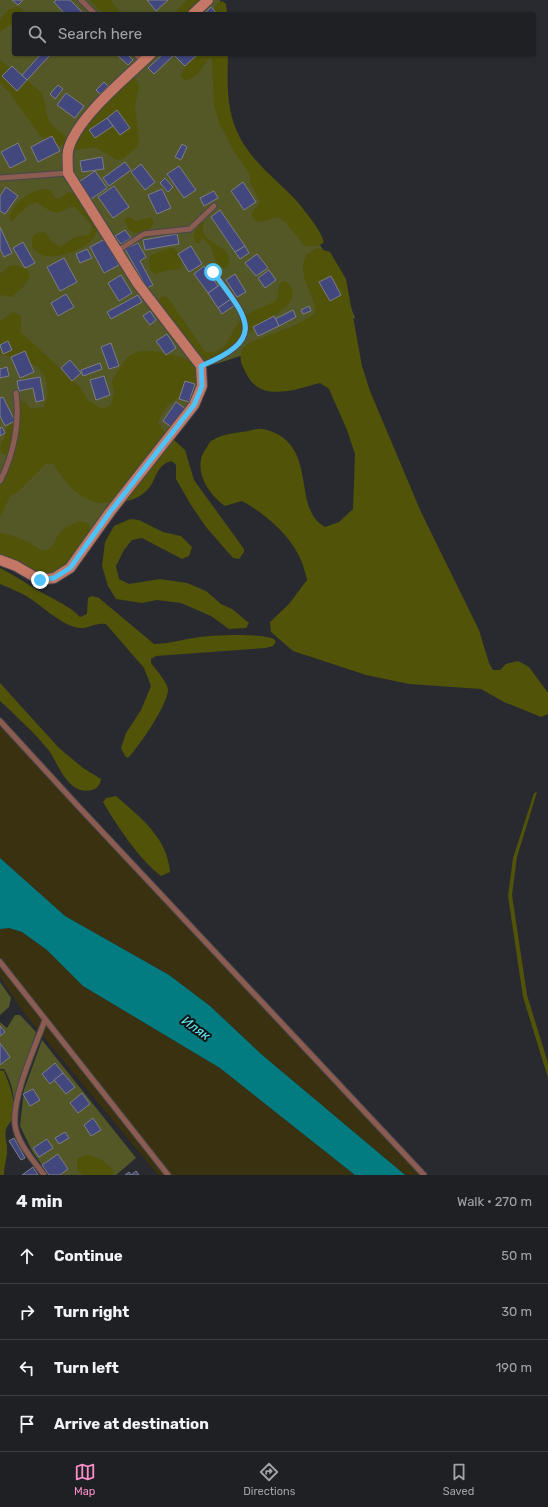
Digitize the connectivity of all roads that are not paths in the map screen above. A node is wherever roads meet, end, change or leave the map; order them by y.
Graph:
1 (81, 0) edge
2 (208, 0) edge
3 (93, 12) edge
4 (195, 12) edge
5 (138, 56) edge
6 (149, 56) edge
7 (143, 62) junction
8 (68, 173) junction
9 (0, 178) edge
10 (214, 206) dead end
11 (117, 251) junction
12 (213, 272) dead end
13 (201, 366) junction
14 (16, 393) dead end
15 (0, 481) edge
16 (0, 560) edge
17 (0, 721) edge
18 (0, 962) edge
19 (45, 1020) junction
20 (44, 1175) edge
21 (168, 1175) edge
22 (424, 1175) edge

1 - 3 lane
2 - 4 street
5 - 7 lane
6 - 7 street
7 - 8 street
8 - 9 lane
8 - 11 street
10 - 11 lane
11 - 13 street
12 - 13 lane
13 - 16 street
14 - 15 lane
17 - 22 lane
18 - 19 lane
19 - 20 lane
19 - 21 lane

